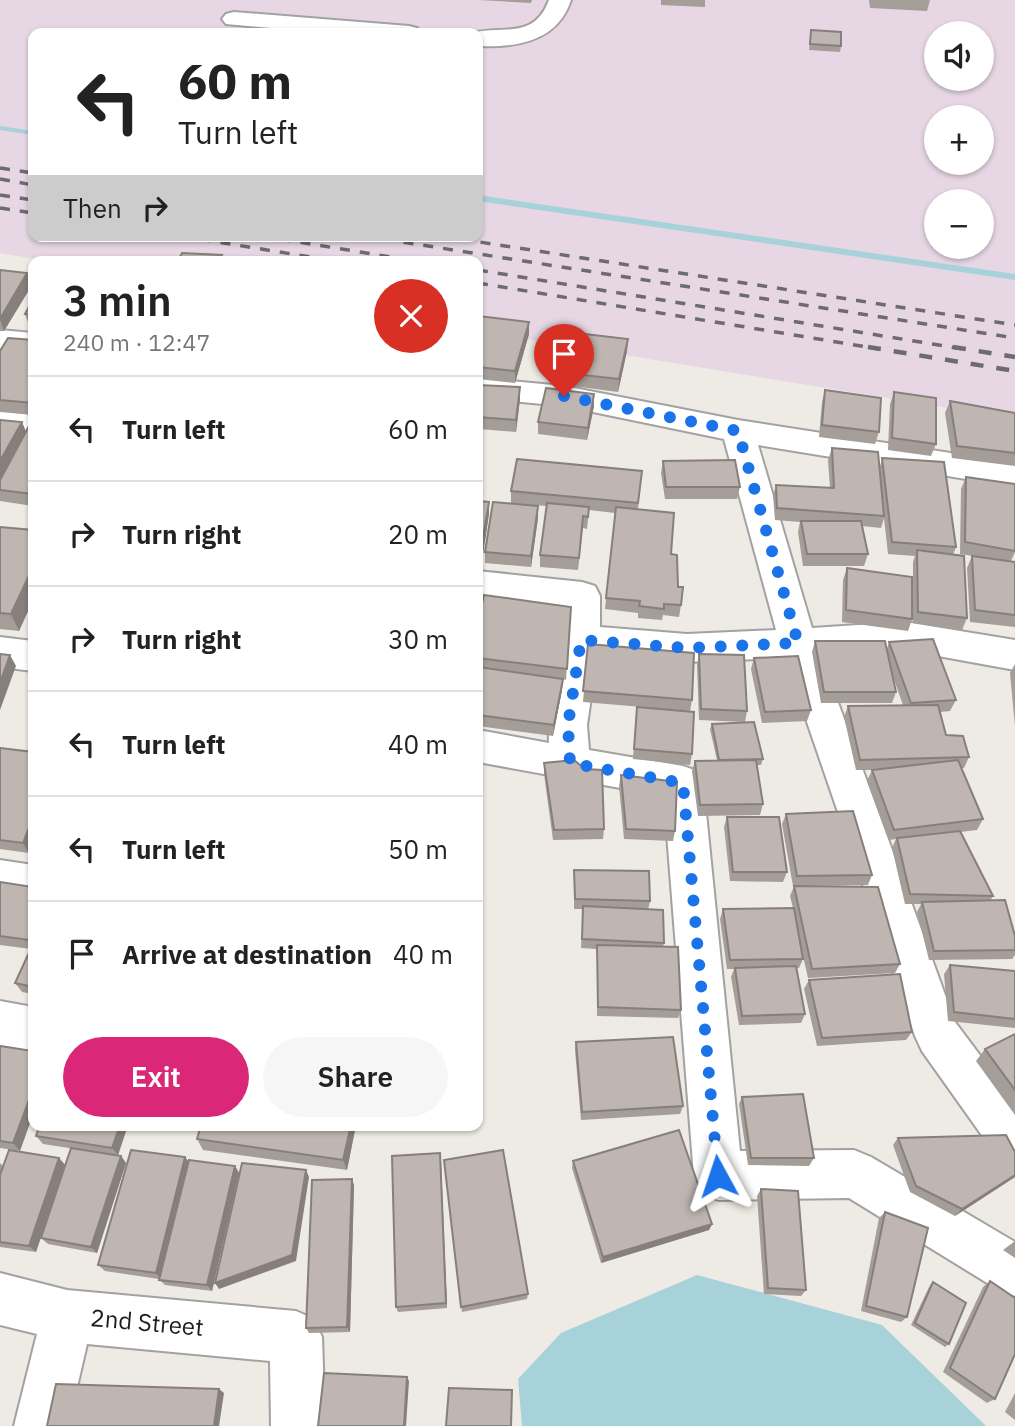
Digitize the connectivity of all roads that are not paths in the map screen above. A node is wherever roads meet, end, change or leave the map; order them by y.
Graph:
1 (560, 0) edge
2 (234, 17) edge
3 (354, 28) edge
4 (483, 39) edge
5 (483, 388) edge
6 (0, 423) edge
7 (28, 426) edge
8 (738, 431) junction
9 (1015, 475) edge
10 (483, 585) edge
11 (581, 640) junction
12 (798, 643) junction
13 (0, 652) edge
14 (28, 655) edge
15 (1015, 655) edge
16 (483, 747) edge
17 (570, 763) junction
18 (0, 879) edge
19 (28, 883) edge
20 (0, 1023) edge
21 (28, 1028) edge
22 (1015, 1141) edge
23 (1015, 1271) edge
24 (0, 1299) edge
25 (67, 1315) junction
26 (41, 1426) edge
27 (298, 1426) edge

1 - 4 street
2 - 3 street
5 - 8 street
6 - 7 street
8 - 9 street
8 - 12 street
10 - 11 street
11 - 12 street
11 - 17 street
12 - 15 street
12 - 22 street
13 - 14 street
16 - 17 street
17 - 23 street
18 - 19 street
20 - 21 street
24 - 25 street, 2nd Street
25 - 26 street
25 - 27 street, 2nd Street

